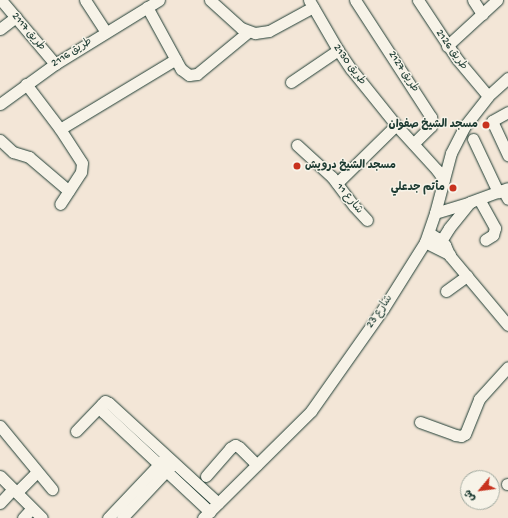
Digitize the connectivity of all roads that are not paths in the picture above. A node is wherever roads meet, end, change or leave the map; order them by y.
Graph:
1 (1, 0) edge
2 (85, 0) edge
3 (159, 0) edge
4 (210, 0) edge
5 (355, 0) edge
6 (418, 0) edge
7 (473, 0) edge
8 (497, 0) edge
9 (311, 4) edge
10 (147, 7) junction
11 (482, 14) junction
12 (16, 17) junction
13 (0, 29) edge
14 (106, 32) junction
15 (248, 32) junction
16 (447, 46) junction
17 (338, 50) junction
18 (176, 60) junction
19 (55, 64) junction
20 (508, 78) edge
21 (291, 82) dead end
22 (26, 84) junction
23 (488, 96) junction
24 (0, 103) edge
25 (508, 112) edge
26 (396, 125) junction
27 (60, 129) junction
28 (473, 139) dead end
29 (0, 140) edge
30 (413, 144) junction
31 (297, 145) dead end
32 (508, 155) edge
33 (429, 161) junction
34 (447, 165) junction
35 (444, 180) junction
36 (337, 183) junction
37 (69, 191) junction
38 (504, 192) edge
39 (474, 201) junction
40 (60, 204) dead end
41 (435, 212) junction
42 (367, 220) dead end
43 (427, 238) junction
44 (485, 240) dead end
45 (441, 241) junction
46 (450, 256) junction
47 (467, 276) junction
48 (446, 291) dead end
49 (508, 325) edge
50 (508, 367) edge
51 (102, 404) junction
52 (420, 422) dead end
53 (132, 423) junction
54 (0, 426) edge
55 (76, 431) dead end
56 (124, 432) junction
57 (171, 459) junction
58 (257, 465) junction
59 (163, 468) junction
60 (37, 472) junction
61 (0, 476) edge
62 (206, 476) dead end
63 (52, 489) dead end
64 (15, 491) junction
65 (134, 498) junction
66 (0, 503) edge
67 (218, 503) junction
68 (32, 508) junction
69 (207, 515) edge
70 (23, 518) edge
71 (42, 518) edge
72 (108, 518) edge
73 (122, 518) edge

1 - 12 street, طريق 2117
2 - 14 street
3 - 10 street, طريق 2116
4 - 15 street
5 - 30 street, طريق 2127
6 - 16 street, طريق 2126
7 - 11 street
8 - 11 street
9 - 15 street
9 - 17 street, طريق 2130
10 - 14 street, طريق 2116
10 - 18 street
11 - 16 street
12 - 13 street
12 - 19 street, طريق 2117
14 - 19 street, طريق 2116
15 - 18 street
16 - 23 street, طريق 2126
17 - 21 street
17 - 26 street, طريق 2130
18 - 27 street
19 - 22 street, طريق 2116
20 - 23 street, شارع 23
22 - 24 street, طريق 2116
22 - 27 street
23 - 34 street, شارع 23
25 - 32 street
26 - 30 street, طريق 2130
26 - 36 street
27 - 37 street
28 - 38 street
29 - 37 street
30 - 33 street, طريق 2130
31 - 36 street, شارع 11
33 - 34 street
33 - 35 street, طريق 2130
34 - 35 street, شارع 23
35 - 41 street, شارع 23
36 - 42 street, شارع 11
37 - 40 street
38 - 39 street
39 - 41 street
39 - 44 street
39 - 45 street
41 - 43 street, شارع 23
43 - 45 street
43 - 46 street
43 - 58 street, شارع 23
45 - 46 street
46 - 47 street
47 - 48 street
47 - 49 street
50 - 52 street
51 - 53 street
51 - 55 street
51 - 56 street
53 - 56 street
53 - 57 street
54 - 60 street
56 - 59 street
57 - 59 street
57 - 67 street
58 - 62 street
58 - 67 street, شارع 23
59 - 65 street
59 - 69 street
60 - 63 street
60 - 64 street
61 - 64 street
64 - 66 street
64 - 68 street
65 - 72 street
65 - 73 street
67 - 69 street, شارع 23
68 - 70 street
68 - 71 street

